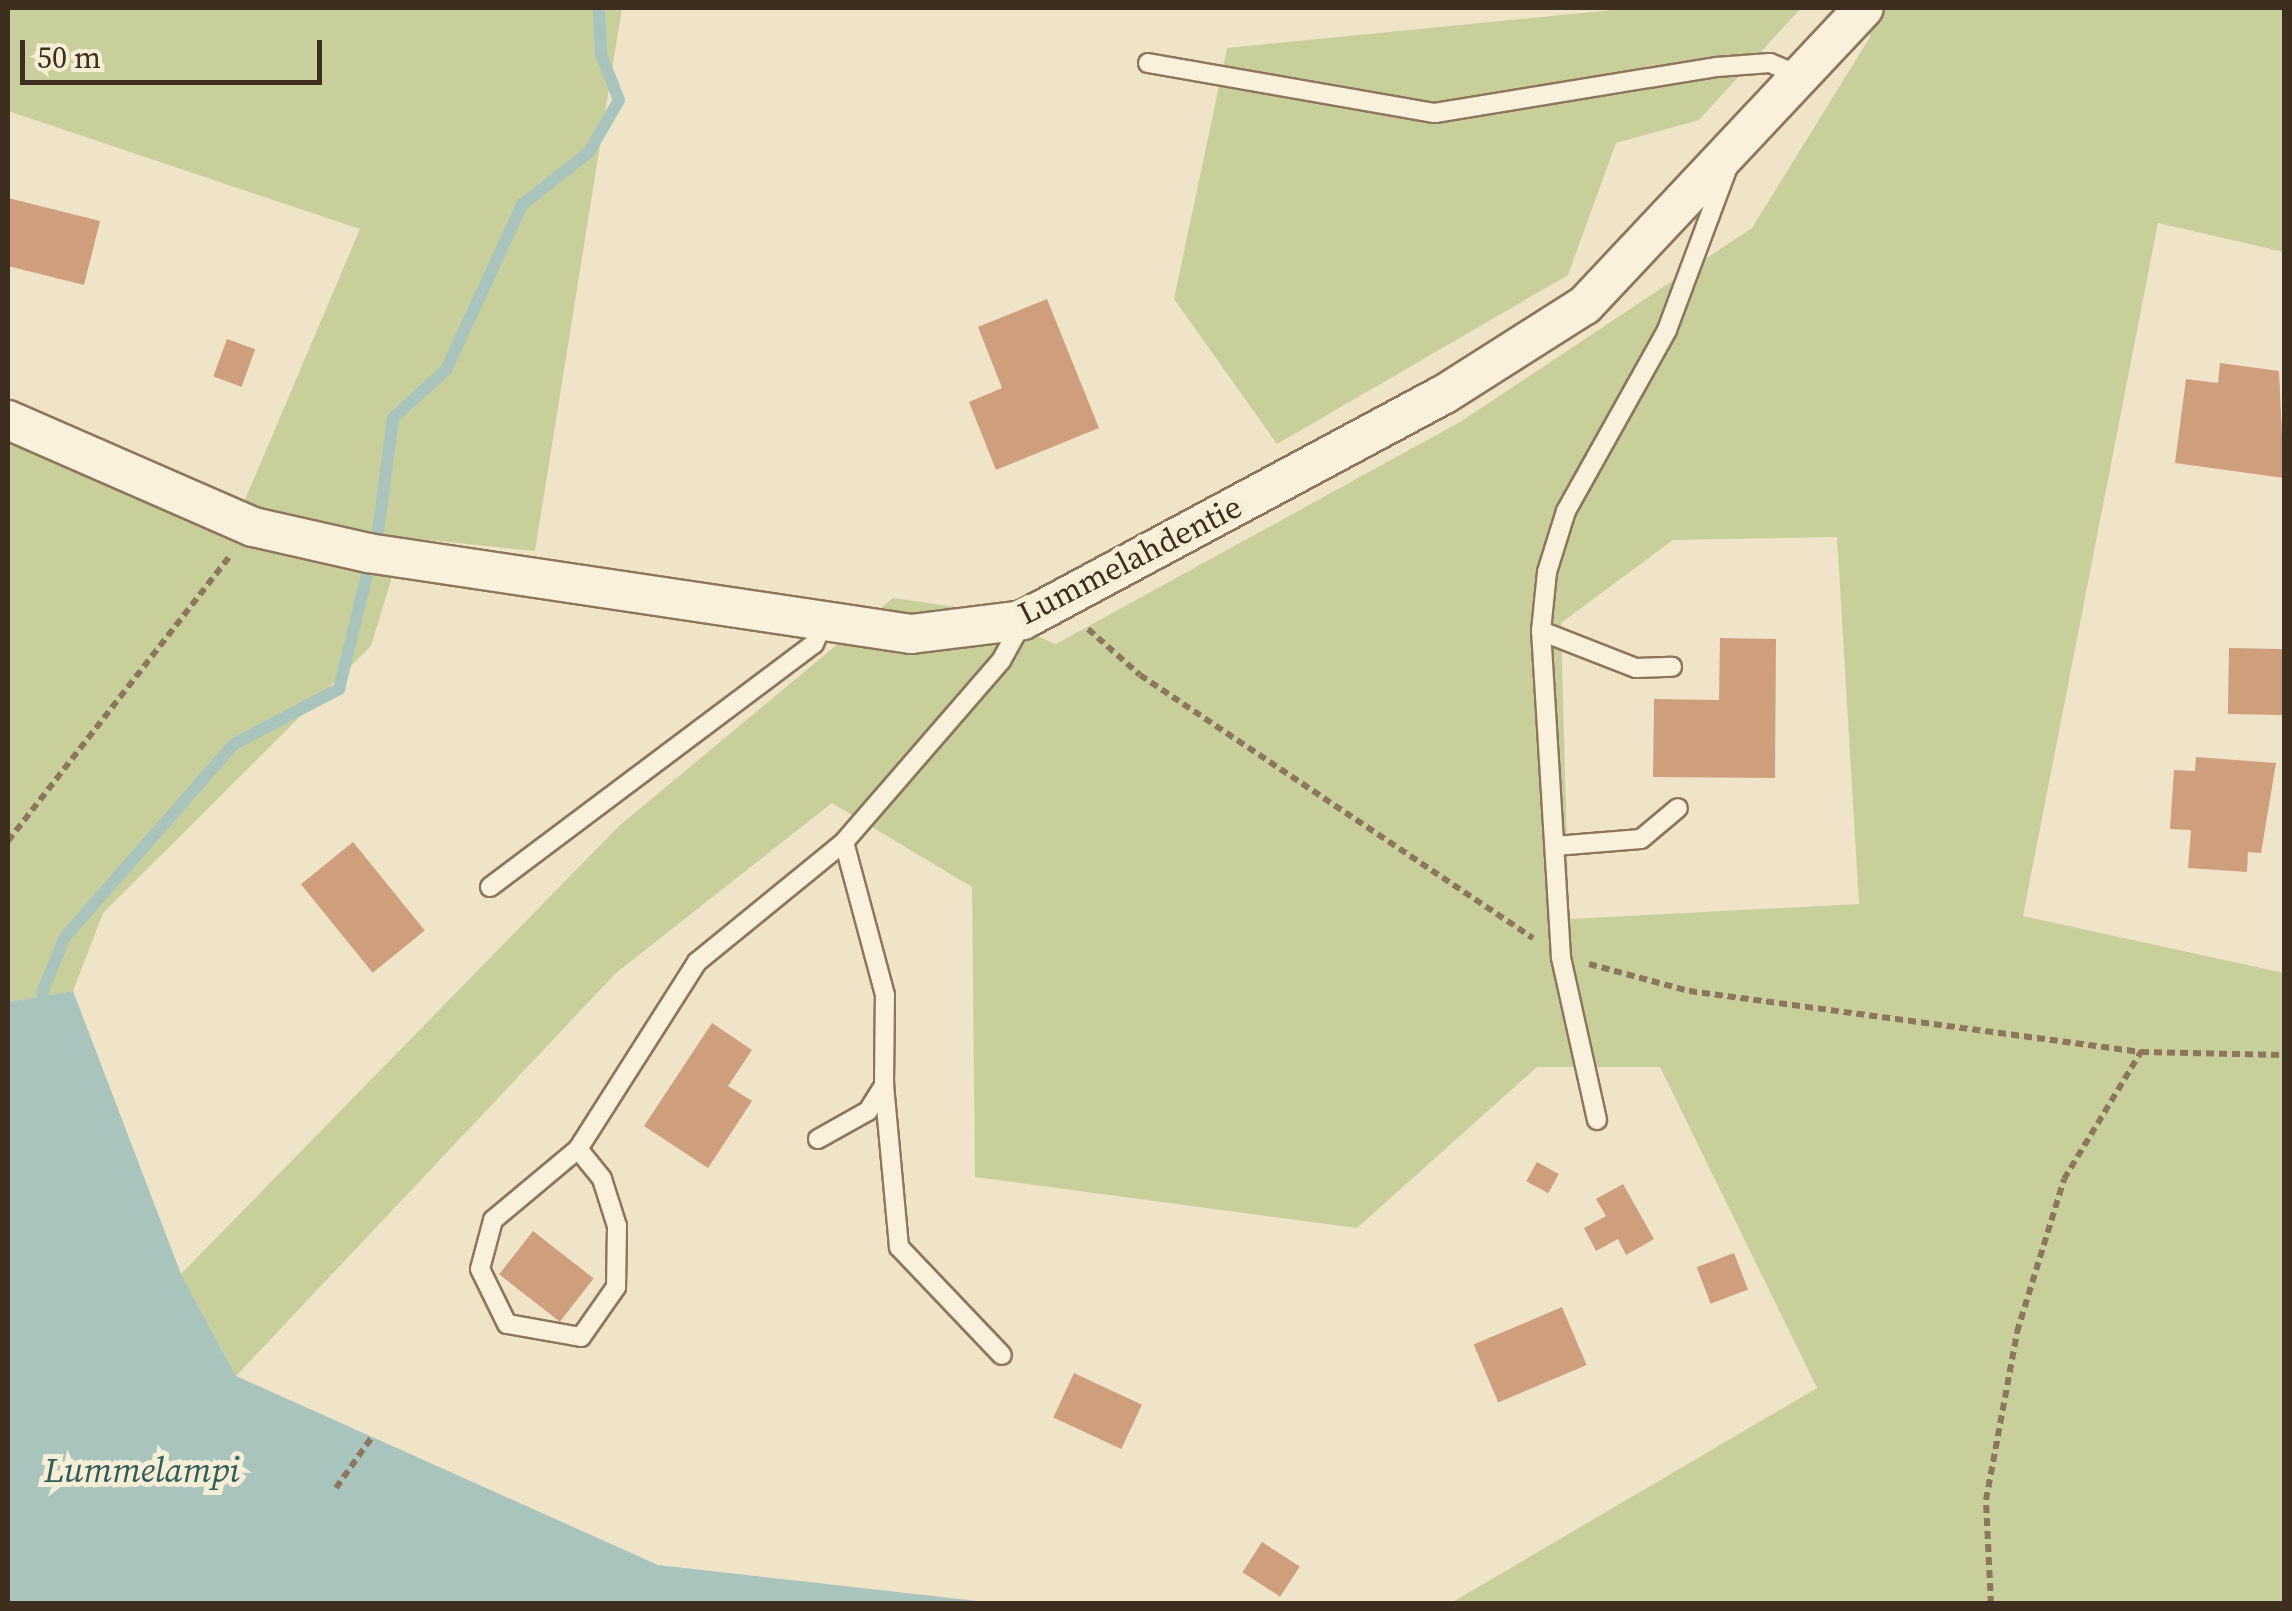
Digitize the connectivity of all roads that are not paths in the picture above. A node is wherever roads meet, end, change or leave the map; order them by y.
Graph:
1 (1864, 8) edge
2 (1148, 63) dead end
3 (1800, 76) junction
4 (1734, 152) junction
5 (8, 420) edge
6 (1023, 620) junction
7 (824, 621) junction
8 (1542, 631) junction
9 (1672, 667) dead end
10 (1678, 808) dead end
11 (844, 842) junction
12 (1555, 846) junction
13 (490, 887) dead end
14 (884, 1085) junction
15 (1597, 1120) dead end
16 (818, 1139) dead end
17 (578, 1149) junction
18 (1002, 1355) dead end

1 - 3 street, Lummelahdentie
2 - 3 lane
3 - 4 street, Lummelahdentie
4 - 6 street, Lummelahdentie
4 - 8 lane
5 - 7 street, Lummelahdentie
6 - 7 street, Lummelahdentie
6 - 11 lane
7 - 13 lane
8 - 9 lane
8 - 12 lane
10 - 12 lane
11 - 14 lane
11 - 17 lane
12 - 15 lane
14 - 16 lane
14 - 18 lane
17 - 17 lane

